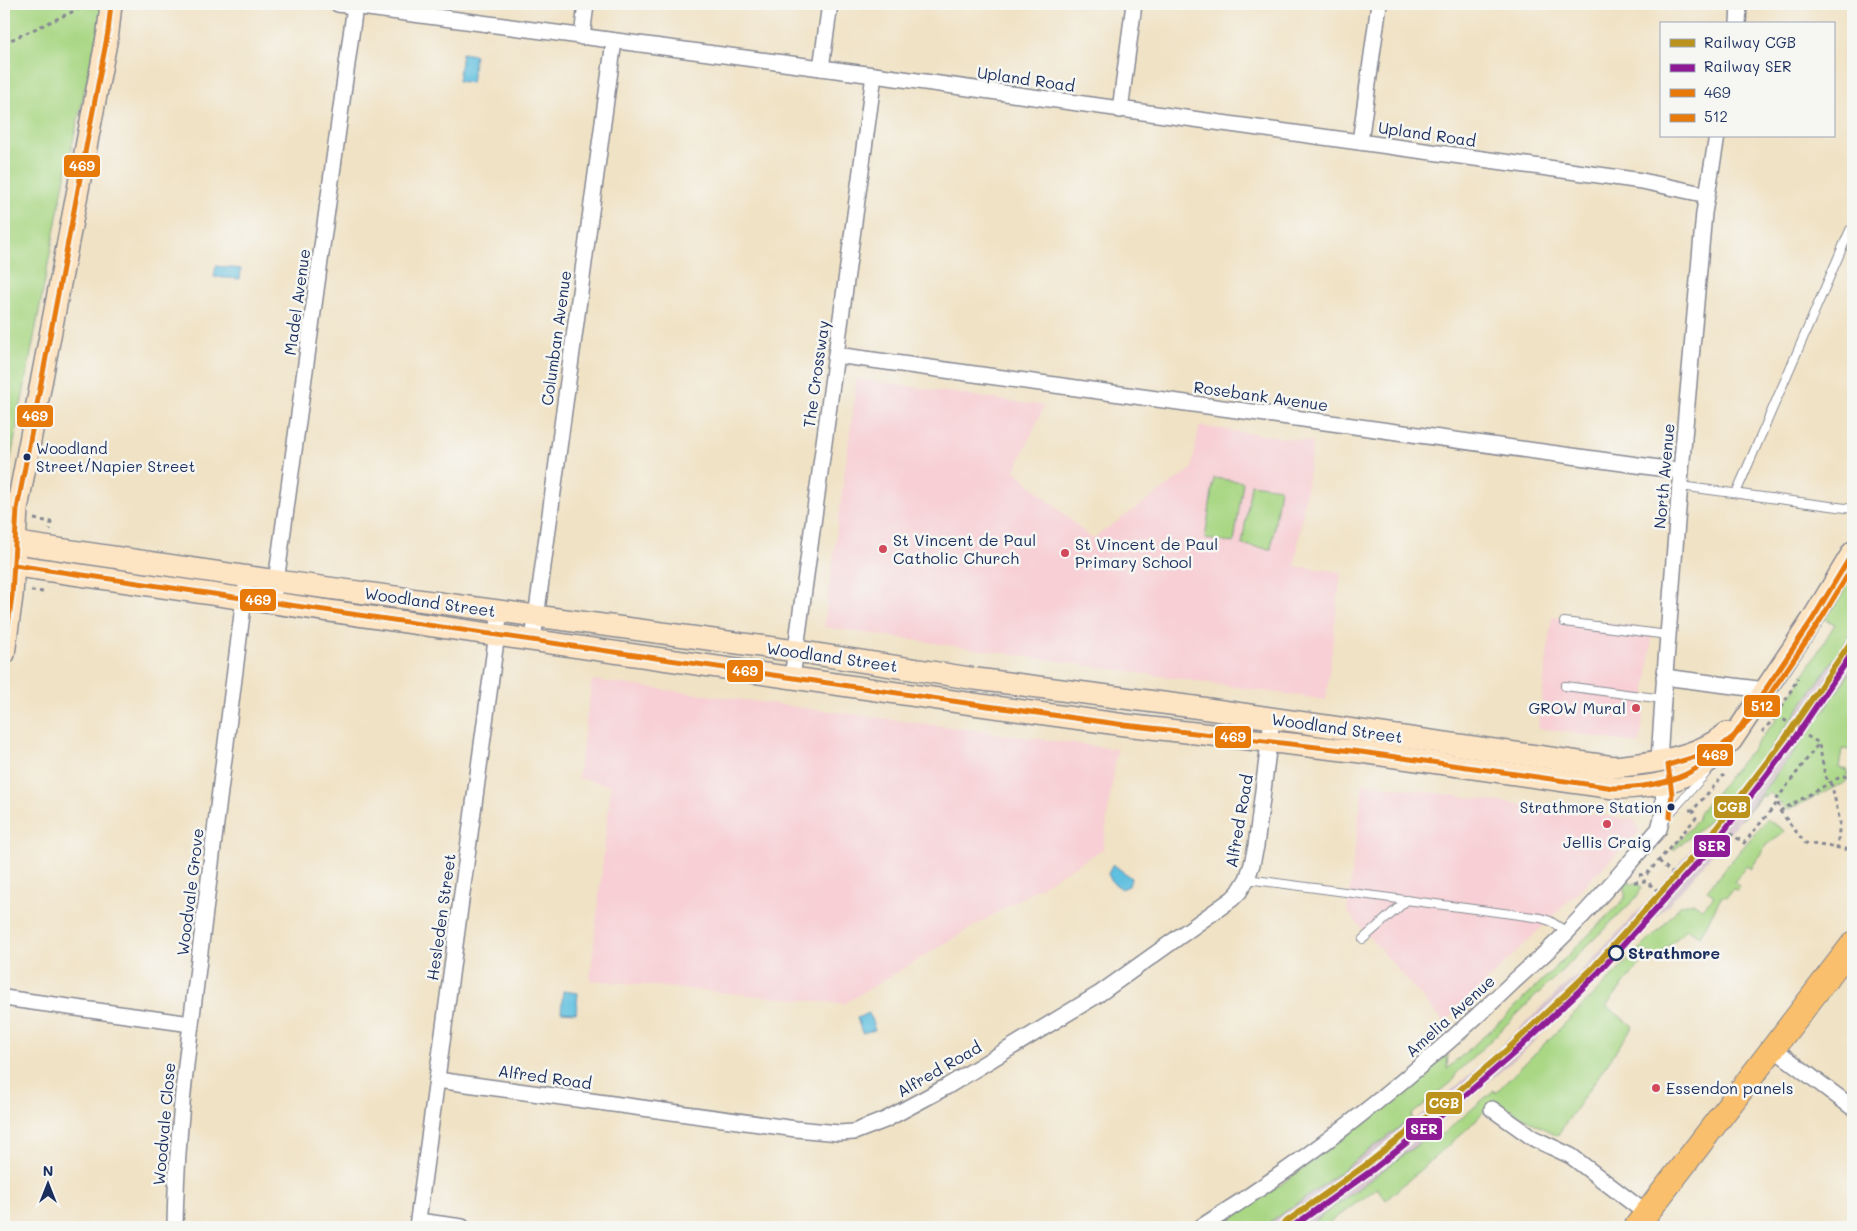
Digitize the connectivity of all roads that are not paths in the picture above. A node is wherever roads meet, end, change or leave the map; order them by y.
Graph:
1 (111, 4) edge
2 (338, 4) edge
3 (586, 4) edge
4 (830, 4) edge
5 (1134, 4) edge
6 (1379, 4) edge
7 (1739, 4) edge
8 (355, 6) junction
9 (1738, 22) edge
10 (582, 37) junction
11 (614, 41) junction
12 (821, 68) junction
13 (874, 75) junction
14 (1120, 110) junction
15 (1717, 138) edge
16 (1360, 142) junction
17 (1707, 195) junction
18 (1850, 230) dead end
19 (836, 355) junction
20 (1681, 478) junction
21 (1736, 493) junction
22 (1853, 509) edge
23 (9, 542) edge
24 (1853, 552) edge
25 (9, 565) edge
26 (247, 576) junction
27 (276, 581) junction
28 (244, 599) junction
29 (274, 603) junction
30 (500, 612) junction
31 (536, 616) junction
32 (1564, 622) dead end
33 (497, 635) junction
34 (1668, 636) junction
35 (533, 640) junction
36 (796, 651) junction
37 (4, 654) edge
38 (1664, 677) junction
39 (792, 678) junction
40 (1565, 686) dead end
41 (1765, 690) junction
42 (1662, 699) junction
43 (1752, 708) junction
44 (1272, 719) junction
45 (1269, 741) junction
46 (1718, 755) junction
47 (1659, 760) junction
48 (1664, 783) junction
49 (1663, 816) junction
50 (1247, 878) junction
51 (1407, 900) junction
52 (1567, 932) junction
53 (1363, 939) dead end
54 (1853, 944) edge
55 (4, 998) edge
56 (191, 1024) junction
57 (1773, 1048) junction
58 (437, 1080) junction
59 (1853, 1108) edge
60 (1492, 1109) dead end
61 (1642, 1220) edge
62 (417, 1224) edge
63 (175, 1227) edge
64 (462, 1227) edge
65 (1201, 1227) edge

1 - 23 main road
2 - 8 street, Upland Road
3 - 10 street
4 - 12 street
5 - 14 street
6 - 16 street
7 - 9 street
8 - 10 street, Upland Road
8 - 27 street, Madel Avenue
10 - 11 street, Upland Road
11 - 12 street, Upland Road
11 - 31 street, Columban Avenue
12 - 13 street, Upland Road
13 - 14 street, Upland Road
13 - 19 street, The Crossway
14 - 16 street, Upland Road
15 - 17 street, North Avenue
16 - 17 street, Upland Road
17 - 20 street, North Avenue
18 - 21 lane
19 - 20 street, Rosebank Avenue
19 - 36 street, The Crossway
20 - 21 lane
20 - 34 street, North Avenue
21 - 22 lane
23 - 25 main road
23 - 26 main road, Woodland Street
24 - 41 main road
25 - 28 main road, Woodland Street
25 - 37 main road
26 - 27 main road, Woodland Street
26 - 28 street, Woodvale Grove
27 - 29 street, Madel Avenue
27 - 30 main road, Woodland Street
28 - 29 main road, Woodland Street
28 - 56 street, Woodvale Grove
29 - 33 main road, Woodland Street
30 - 31 main road, Woodland Street
30 - 33 street, Hesleden Street
31 - 35 street, Columban Avenue
31 - 36 main road, Woodland Street
32 - 34 lane
33 - 35 main road, Woodland Street
33 - 58 street, Hesleden Street
34 - 38 street, North Avenue
35 - 39 main road, Woodland Street
36 - 39 street, The Crossway
36 - 44 main road, Woodland Street
38 - 41 street
38 - 42 street, North Avenue
39 - 45 main road, Woodland Street
40 - 42 lane
41 - 43 main road
42 - 47 street, North Avenue
43 - 46 main road, Woodland Street
43 - 47 main road, Woodland Street
44 - 45 street, Alfred Road
44 - 47 main road, Woodland Street
45 - 48 main road, Woodland Street
45 - 50 street, Alfred Road
46 - 48 main road, Woodland Street
46 - 49 lane
47 - 48 main road
48 - 49 street, Amelia Avenue
49 - 52 street, Amelia Avenue
50 - 51 lane
50 - 58 street, Alfred Road
51 - 52 lane
51 - 53 lane
52 - 65 street, Amelia Avenue
54 - 57 main road
55 - 56 street
56 - 63 street, Woodvale Close
57 - 59 street
57 - 61 main road
58 - 62 street, Hesleden Street
60 - 61 street
62 - 64 street

